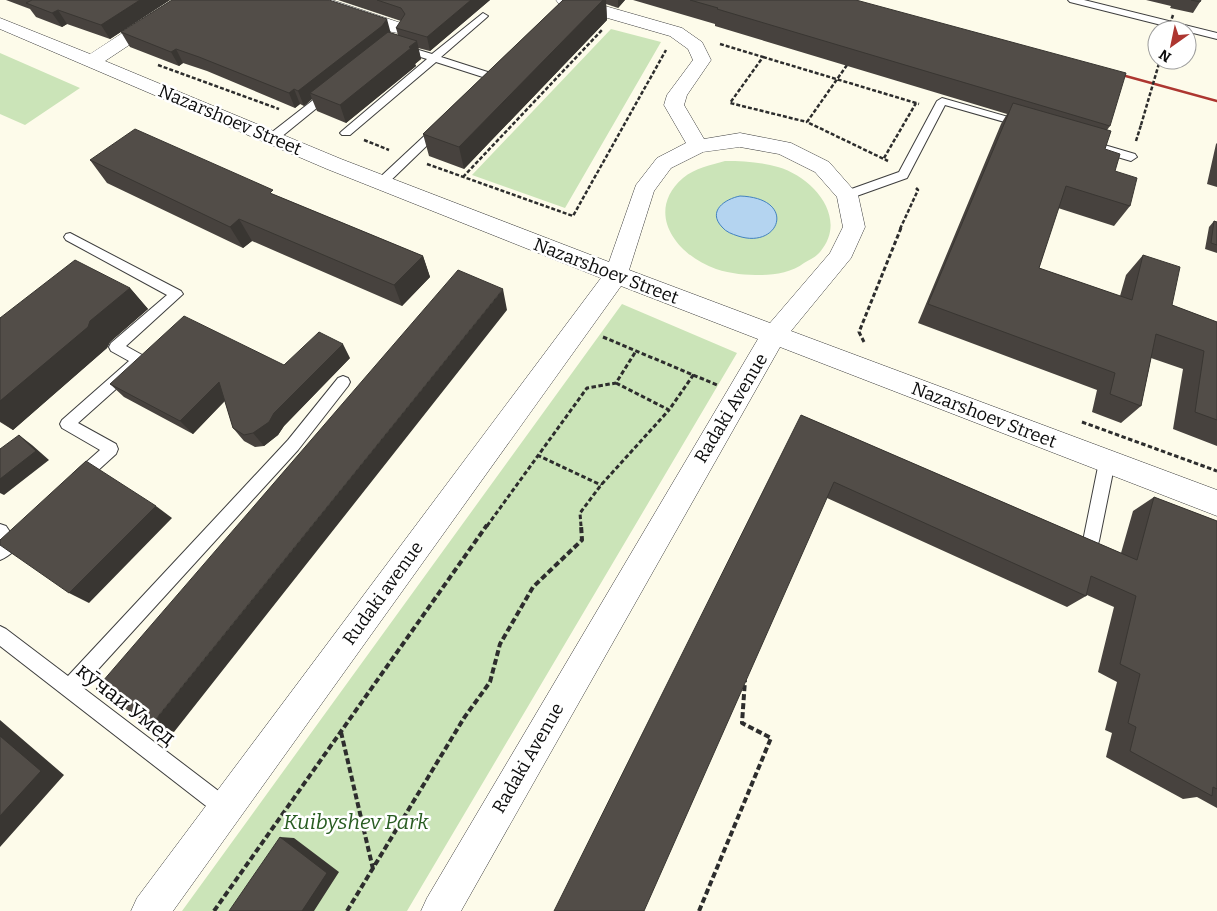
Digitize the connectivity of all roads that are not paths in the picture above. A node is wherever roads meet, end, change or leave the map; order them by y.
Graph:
1 (185, 0) edge
2 (315, 0) edge
3 (565, 0) edge
4 (1073, 0) edge
5 (483, 16) dead end
6 (0, 23) edge
7 (1217, 36) edge
8 (395, 37) joint
9 (434, 58) junction
10 (92, 61) junction
11 (493, 77) edge
12 (338, 86) edge
13 (451, 117) edge
14 (1036, 129) edge
15 (346, 133) dead end
16 (271, 139) junction
17 (698, 146) junction
18 (1093, 146) edge
19 (1131, 157) dead end
20 (381, 183) junction
21 (847, 195) junction
22 (70, 237) dead end
23 (616, 275) junction
24 (774, 336) junction
25 (343, 382) dead end
26 (1107, 462) junction
27 (67, 490) edge
28 (1217, 504) edge
29 (30, 524) edge
30 (1091, 541) edge
31 (3, 542) edge
32 (0, 634) edge
33 (69, 688) junction
34 (226, 808) junction
35 (150, 911) edge
36 (440, 911) edge

1 - 10 street
2 - 8 street
3 - 17 street
4 - 7 lane
5 - 9 lane
6 - 10 street, Nazarshoev Street
8 - 9 lane
9 - 11 lane
9 - 15 lane
10 - 16 street, Nazarshoev Street
12 - 16 lane
13 - 20 lane
14 - 21 lane
16 - 20 street, Nazarshoev Street
17 - 21 street, Radaki Avenue
17 - 23 street, Radaki Avenue
18 - 19 lane
20 - 23 street, Nazarshoev Street
21 - 24 street, Radaki Avenue
22 - 27 lane
23 - 24 street, Nazarshoev Street
23 - 34 street, Rudaki avenue
24 - 26 street, Nazarshoev Street
24 - 36 street, Radaki Avenue
25 - 33 lane
26 - 28 street, Nazarshoev Street
26 - 30 lane
29 - 31 lane
32 - 33 lane, кӯчаи Умед
33 - 34 lane, кӯчаи Умед
34 - 35 street, Rudaki avenue

